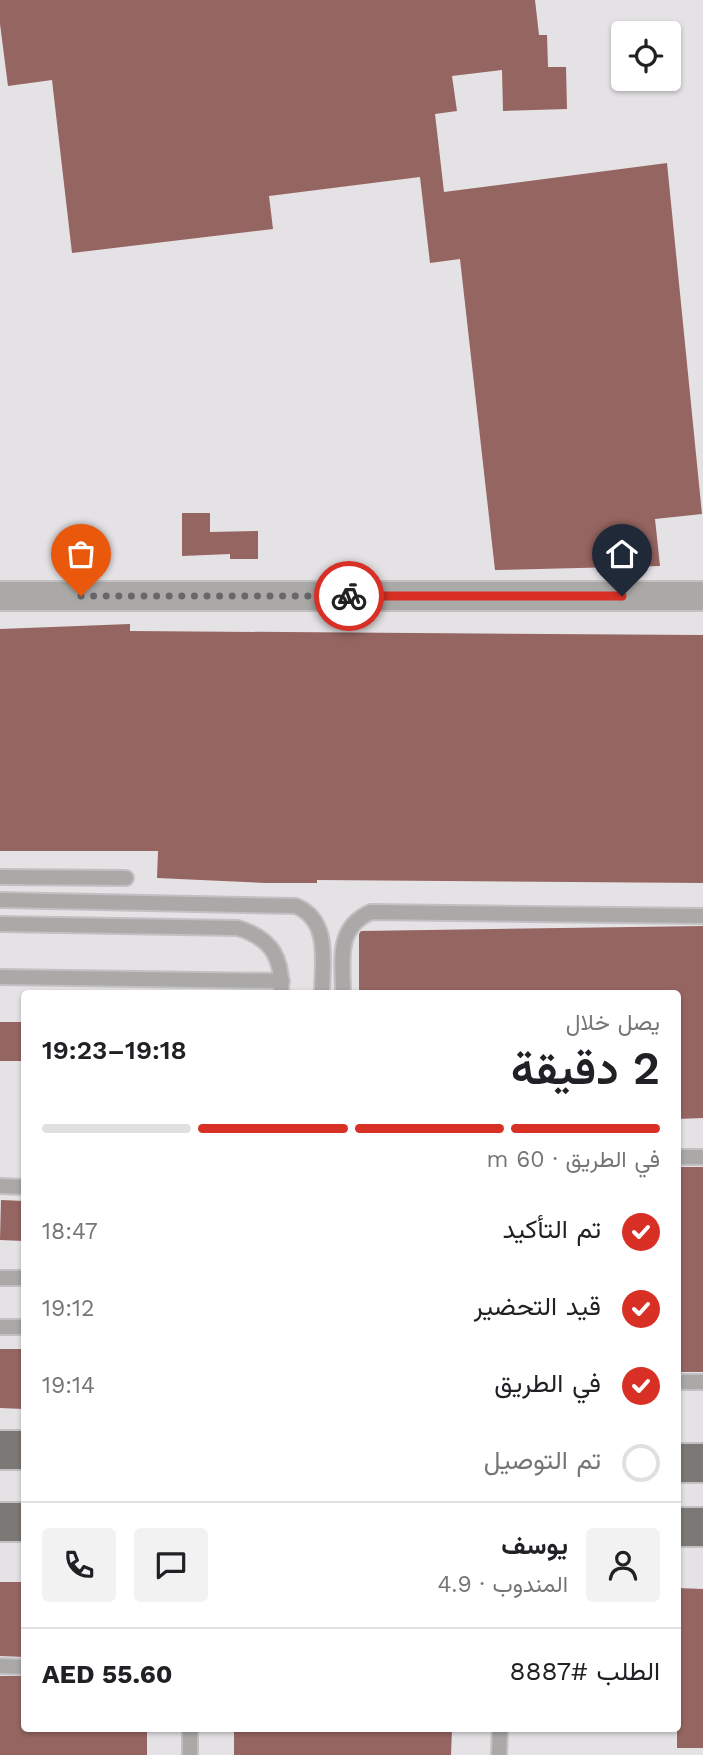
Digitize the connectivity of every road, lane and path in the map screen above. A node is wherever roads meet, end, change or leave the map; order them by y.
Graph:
1 (0, 596) edge
2 (703, 596) edge
3 (0, 877) edge
4 (126, 878) dead end
5 (0, 900) edge
6 (703, 916) edge
7 (0, 924) edge
8 (0, 977) edge
9 (282, 988) edge
10 (322, 990) edge
11 (343, 990) edge
12 (681, 1157) edge
13 (703, 1157) edge
14 (0, 1186) edge
15 (21, 1187) edge
16 (0, 1278) edge
17 (21, 1278) edge
18 (0, 1327) edge
19 (21, 1327) edge
20 (681, 1382) edge
21 (703, 1382) edge
22 (0, 1450) edge
23 (21, 1450) edge
24 (681, 1463) edge
25 (703, 1463) edge
26 (0, 1522) edge
27 (21, 1522) edge
28 (681, 1527) edge
29 (703, 1527) edge
30 (0, 1667) edge
31 (21, 1667) edge
32 (190, 1732) edge
33 (500, 1732) edge
34 (499, 1754) edge
35 (190, 1755) edge

1 - 2 street
3 - 4 lane
5 - 10 lane
6 - 11 lane
7 - 9 lane
8 - 9 lane
12 - 13 lane
14 - 15 lane
16 - 17 lane
18 - 19 lane
20 - 21 lane
22 - 23 main road
24 - 25 main road
26 - 27 main road
28 - 29 main road
30 - 31 lane
32 - 35 lane
33 - 34 lane

